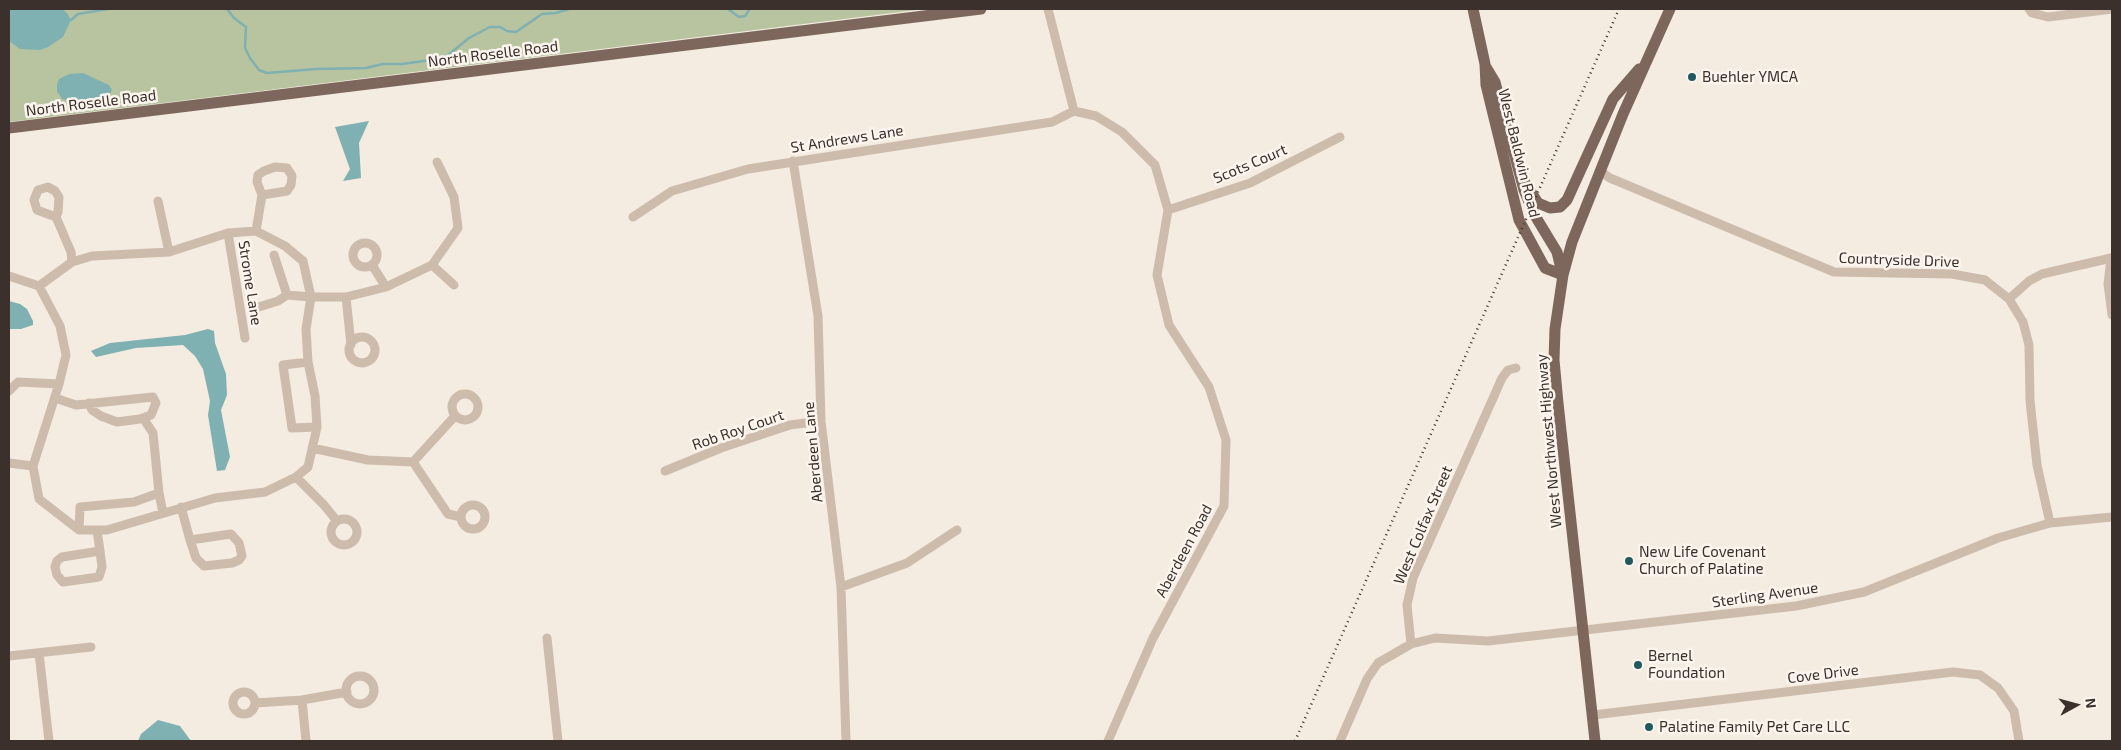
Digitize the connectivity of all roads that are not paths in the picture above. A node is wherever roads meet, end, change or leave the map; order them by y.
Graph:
1 (981, 9) edge
2 (1048, 9) edge
3 (1473, 9) edge
4 (1670, 9) edge
5 (2112, 9) edge
6 (2031, 11) edge
7 (1646, 60) junction
8 (1485, 64) junction
9 (1074, 111) junction
10 (9, 128) edge
11 (1340, 137) dead end
12 (438, 162) dead end
13 (793, 162) junction
14 (1600, 172) junction
15 (1520, 176) junction
16 (262, 195) dead end
17 (158, 201) dead end
18 (1168, 210) junction
19 (56, 217) dead end
20 (633, 218) dead end
21 (256, 231) junction
22 (228, 233) junction
23 (169, 252) junction
24 (274, 255) dead end
25 (72, 262) junction
26 (432, 264) junction
27 (372, 265) dead end
28 (1563, 275) junction
29 (9, 276) edge
30 (454, 284) dead end
31 (39, 286) junction
32 (386, 287) junction
33 (287, 295) junction
34 (346, 297) junction
35 (311, 298) junction
36 (2009, 299) junction
37 (252, 309) dead end
38 (2112, 316) edge
39 (245, 338) dead end
40 (351, 345) dead end
41 (308, 362) junction
42 (1516, 368) dead end
43 (59, 384) junction
44 (9, 391) edge
45 (55, 398) junction
46 (89, 403) junction
47 (454, 416) dead end
48 (143, 418) junction
49 (821, 421) junction
50 (317, 427) junction
51 (312, 448) junction
52 (413, 462) junction
53 (9, 463) edge
54 (34, 466) junction
55 (665, 471) dead end
56 (296, 477) junction
57 (159, 493) junction
58 (180, 507) junction
59 (163, 513) junction
60 (461, 517) dead end
61 (2112, 517) edge
62 (337, 521) dead end
63 (2050, 524) junction
64 (79, 530) junction
65 (97, 530) junction
66 (957, 530) dead end
67 (190, 540) junction
68 (100, 550) junction
69 (841, 588) junction
70 (1583, 630) junction
71 (546, 638) dead end
72 (1411, 644) junction
73 (91, 647) dead end
74 (39, 653) junction
75 (9, 656) edge
76 (347, 692) dead end
77 (302, 700) junction
78 (255, 703) dead end
79 (1593, 715) junction
80 (2019, 740) edge
81 (49, 741) edge
82 (306, 741) edge
83 (558, 741) edge
84 (846, 741) edge
85 (1108, 741) edge
86 (1340, 741) edge
87 (1595, 741) edge

1 - 10 main road, North Roselle Road
2 - 9 street
3 - 8 main road, West Baldwin Road
4 - 7 main road, West Northwest Highway
5 - 6 street
7 - 14 main road, West Northwest Highway
7 - 15 main road
8 - 15 main road, West Baldwin Road
8 - 28 main road, West Baldwin Road
9 - 13 street, St Andrews Lane
9 - 18 street, Aberdeen Road
11 - 18 street, Scots Court
12 - 26 street
13 - 20 street, St Andrews Lane
13 - 49 street, Aberdeen Lane
14 - 28 main road, West Northwest Highway
14 - 36 street, Countryside Drive
15 - 28 main road, West Baldwin Road
16 - 21 street
17 - 23 street
18 - 85 street, Aberdeen Road
19 - 25 street
21 - 22 street
21 - 35 street
22 - 23 street
22 - 39 street, Strome Lane
23 - 25 street
24 - 33 street
25 - 31 street
26 - 30 street
26 - 32 street
27 - 32 street
28 - 70 main road, West Northwest Highway
29 - 31 street
31 - 43 street
32 - 34 street
33 - 35 street
33 - 37 street
34 - 35 street
34 - 40 street
35 - 41 street
36 - 38 street
36 - 63 street, Countryside Drive
41 - 50 street
41 - 50 street
42 - 72 street, West Colfax Street
43 - 44 street
43 - 45 street
45 - 46 street
45 - 54 street
46 - 48 street
46 - 48 street
47 - 52 street
48 - 57 street
49 - 55 street, Rob Roy Court
49 - 69 street, Aberdeen Lane
50 - 51 street
51 - 52 street
51 - 56 street
52 - 60 street
53 - 54 street
54 - 64 street
56 - 58 street
56 - 62 street
57 - 59 street
57 - 64 street
58 - 59 street
58 - 67 street
59 - 65 street
61 - 63 street, Sterling Avenue
63 - 70 street, Sterling Avenue
64 - 65 street
65 - 68 street
66 - 69 street
67 - 67 street
68 - 68 street
69 - 84 street, Aberdeen Lane
70 - 72 street, Sterling Avenue
70 - 79 main road, West Northwest Highway
71 - 83 street
72 - 86 street
73 - 74 street
74 - 75 street
74 - 81 street
76 - 77 street
77 - 78 street
77 - 82 street
79 - 80 street, Cove Drive
79 - 87 main road, West Northwest Highway

